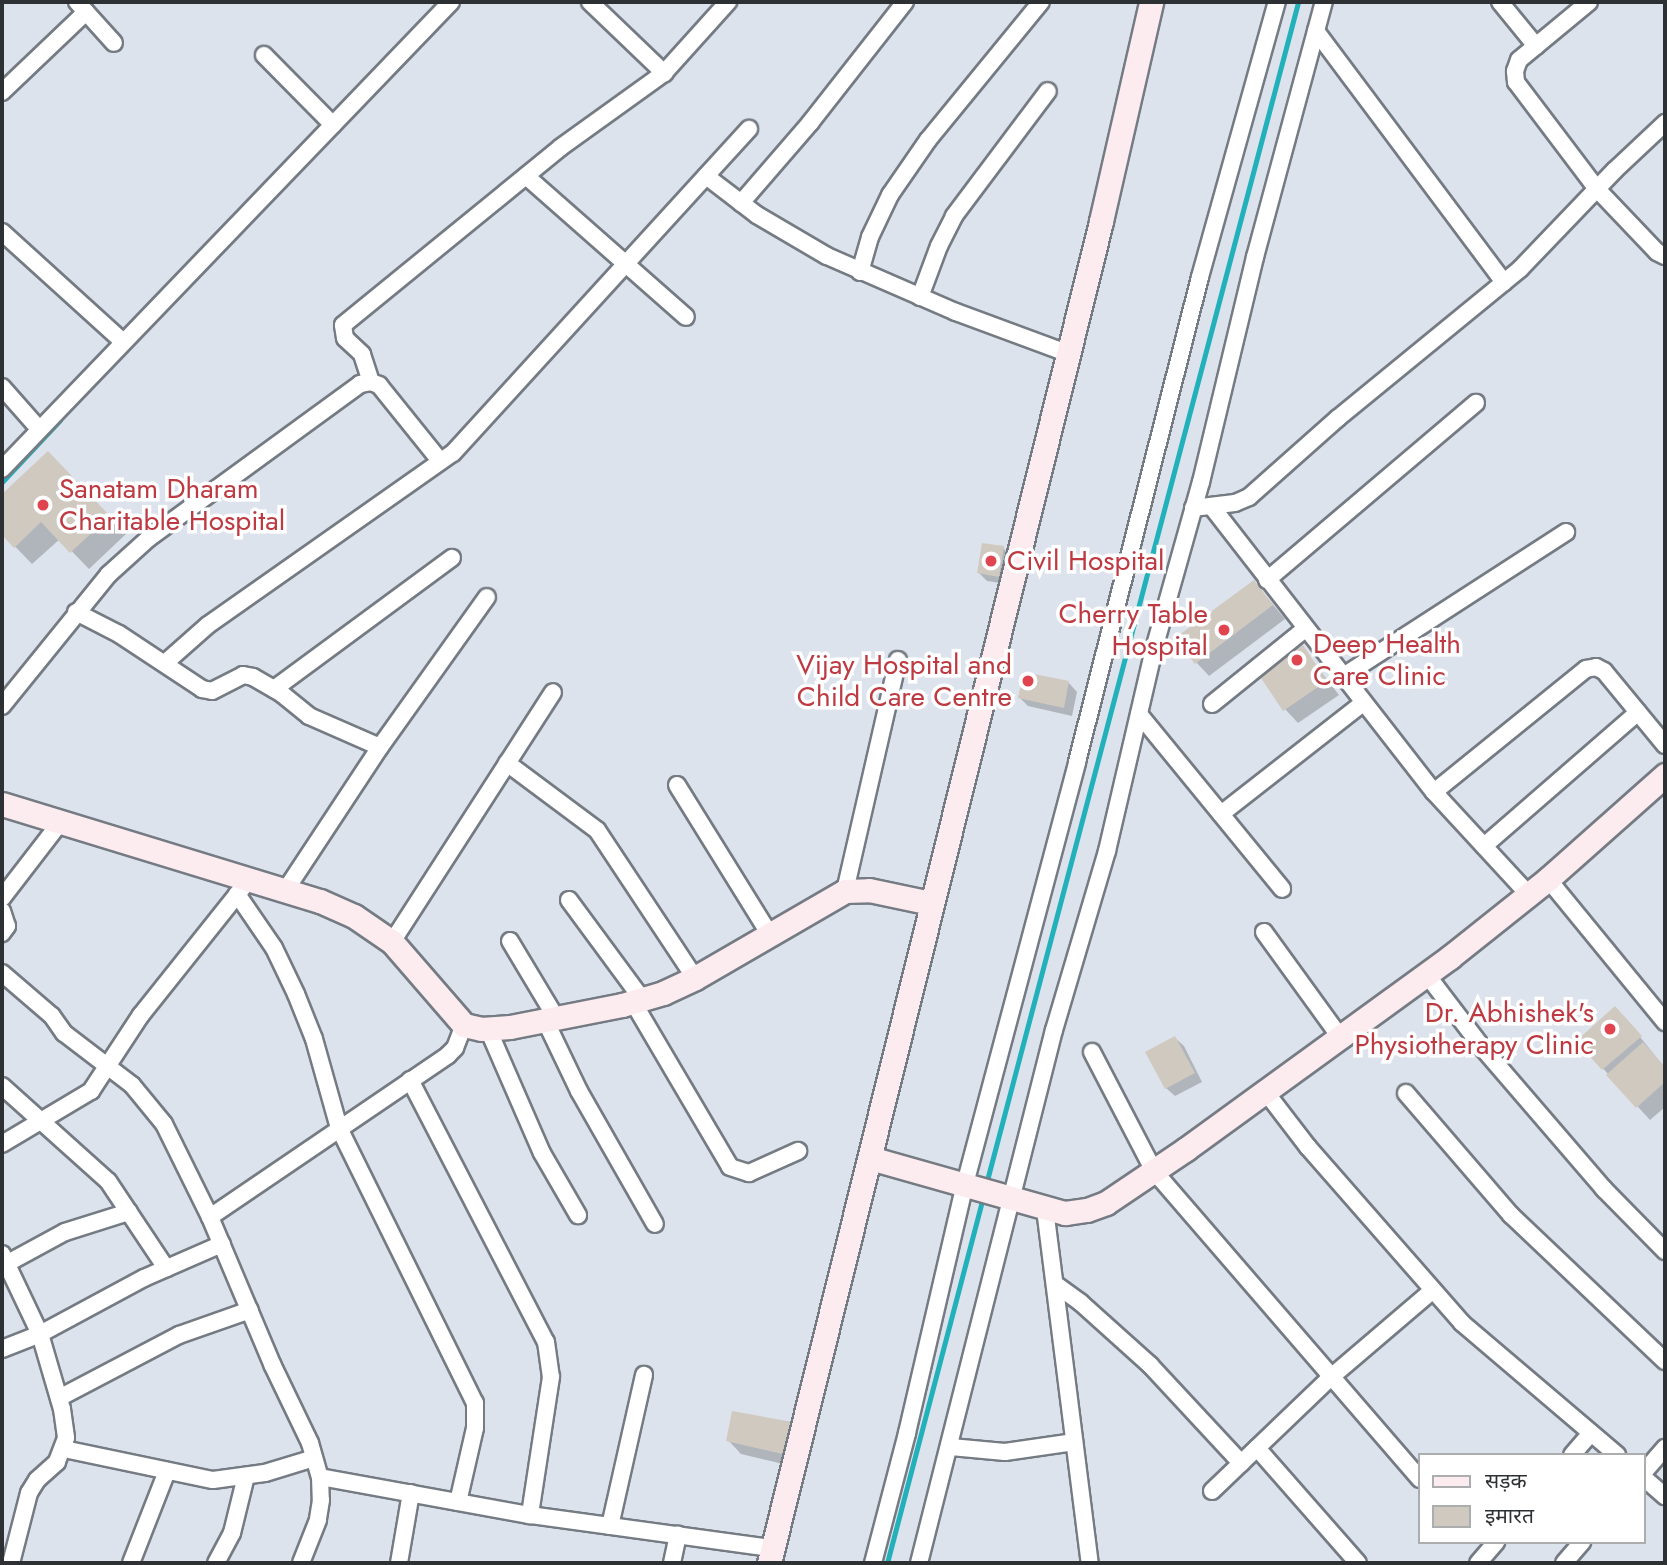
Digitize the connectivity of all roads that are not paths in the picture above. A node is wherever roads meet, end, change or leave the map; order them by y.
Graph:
1 (451, 2) edge
2 (590, 2) edge
3 (728, 2) edge
4 (905, 2) edge
5 (1041, 2) edge
6 (1151, 2) edge
7 (1277, 2) edge
8 (1324, 2) edge
9 (1500, 2) edge
10 (1589, 2) edge
11 (82, 7) edge
12 (1316, 31) junction
13 (114, 43) dead end
14 (1536, 46) junction
15 (264, 55) dead end
16 (664, 73) junction
17 (1048, 90) dead end
18 (2, 92) edge
19 (1665, 123) edge
20 (333, 125) junction
21 (749, 129) dead end
22 (526, 176) junction
23 (706, 176) junction
24 (1597, 189) junction
25 (741, 203) junction
26 (2, 232) edge
27 (1665, 256) edge
28 (624, 265) junction
29 (860, 272) junction
30 (1504, 282) junction
31 (920, 297) junction
32 (686, 317) dead end
33 (122, 341) junction
34 (1067, 353) junction
35 (371, 382) junction
36 (2, 387) edge
37 (1476, 403) dead end
38 (39, 429) junction
39 (440, 461) junction
40 (2, 469) edge
41 (1212, 507) junction
42 (1193, 508) junction
43 (1566, 532) dead end
44 (452, 558) dead end
45 (1267, 580) junction
46 (487, 597) dead end
47 (76, 612) junction
48 (1305, 629) junction
49 (898, 660) dead end
50 (165, 663) junction
51 (1342, 677) junction
52 (274, 689) junction
53 (553, 692) dead end
54 (1212, 704) dead end
55 (1362, 704) junction
56 (2, 706) edge
57 (1638, 712) junction
58 (1139, 714) junction
59 (1665, 745) edge
60 (380, 747) junction
61 (507, 764) junction
62 (1665, 775) edge
63 (677, 785) dead end
64 (1434, 792) junction
65 (2, 804) edge
66 (1221, 814) junction
67 (59, 824) junction
68 (1484, 846) junction
69 (1548, 879) junction
70 (243, 887) junction
71 (1282, 889) dead end
72 (285, 891) junction
73 (845, 891) junction
74 (1528, 894) junction
75 (2, 898) edge
76 (569, 900) dead end
77 (931, 903) junction
78 (2, 911) edge
79 (1264, 932) dead end
80 (2, 933) edge
81 (770, 935) junction
82 (510, 941) dead end
83 (392, 942) junction
84 (2, 973) edge
85 (1427, 975) junction
86 (695, 978) junction
87 (638, 1001) junction
88 (550, 1019) junction
89 (1665, 1021) edge
90 (464, 1024) junction
91 (488, 1029) junction
92 (1340, 1037) junction
93 (1092, 1052) dead end
94 (109, 1065) junction
95 (410, 1080) junction
96 (2, 1086) edge
97 (1265, 1091) junction
98 (1406, 1093) dead end
99 (44, 1121) junction
100 (340, 1128) junction
101 (2, 1144) edge
102 (798, 1151) dead end
103 (870, 1158) junction
104 (1154, 1171) junction
105 (977, 1187) junction
106 (1014, 1198) junction
107 (1045, 1209) junction
108 (130, 1212) junction
109 (578, 1215) dead end
110 (211, 1217) junction
111 (655, 1224) dead end
112 (222, 1244) junction
113 (1665, 1251) edge
114 (4, 1259) edge
115 (166, 1268) junction
116 (1055, 1284) junction
117 (1433, 1290) junction
118 (250, 1311) junction
119 (40, 1334) junction
120 (2, 1349) edge
121 (1665, 1361) edge
122 (644, 1375) dead end
123 (1330, 1378) junction
124 (59, 1398) junction
125 (1591, 1433) junction
126 (1074, 1442) junction
127 (951, 1447) junction
128 (64, 1448) junction
129 (1257, 1448) junction
130 (1665, 1448) edge
131 (1574, 1453) edge
132 (1614, 1453) edge
133 (314, 1458) junction
134 (1241, 1463) junction
135 (1646, 1470) edge
136 (167, 1471) junction
137 (246, 1476) junction
138 (320, 1477) junction
139 (1418, 1477) edge
140 (1646, 1480) edge
141 (1212, 1491) dead end
142 (411, 1493) junction
143 (1665, 1496) edge
144 (458, 1502) junction
145 (530, 1515) junction
146 (610, 1525) junction
147 (678, 1535) junction
148 (1494, 1544) edge
149 (1580, 1544) edge
150 (771, 1556) edge
151 (1088, 1561) edge
152 (11, 1563) edge
153 (131, 1563) edge
154 (216, 1563) edge
155 (301, 1563) edge
156 (399, 1563) edge
157 (672, 1563) edge
158 (873, 1563) edge
159 (919, 1563) edge
160 (1358, 1563) edge
161 (1478, 1563) edge
162 (1564, 1563) edge

1 - 20 street
2 - 16 street
3 - 16 street
4 - 25 street
5 - 29 street
6 - 34 street
7 - 105 street
8 - 12 street
9 - 14 street
10 - 14 street
11 - 13 street
11 - 18 street
12 - 30 street
12 - 42 street
14 - 24 street
15 - 20 street
16 - 22 street
17 - 31 street
19 - 24 street
20 - 33 street
21 - 23 street
22 - 28 street
22 - 35 street
23 - 25 street
23 - 28 street
24 - 27 street
24 - 30 street
25 - 29 street
26 - 33 street
28 - 32 street
28 - 39 street
29 - 31 street
30 - 41 street
31 - 34 street
33 - 38 street
34 - 77 street
35 - 39 street
35 - 47 street
36 - 38 street
37 - 45 street
38 - 40 street
39 - 50 street
41 - 42 street
41 - 45 street
42 - 58 street
43 - 51 street
44 - 52 street
45 - 48 street
46 - 60 street
47 - 50 street
47 - 56 street
48 - 51 street
48 - 54 street
49 - 73 street
50 - 52 street
51 - 55 street
52 - 60 street
53 - 61 street
55 - 64 street
55 - 66 street
57 - 59 street
57 - 64 street
57 - 68 street
58 - 66 street
58 - 106 street
60 - 72 street
61 - 83 street
61 - 86 street
62 - 69 street
63 - 81 street
64 - 68 street
65 - 67 street
66 - 71 street
67 - 70 street
67 - 75 street
68 - 74 street
69 - 74 street
69 - 89 street
70 - 72 street
70 - 94 street
70 - 100 street
72 - 83 street
73 - 77 street
73 - 81 street
74 - 85 street
76 - 87 street
77 - 103 street
78 - 80 street
79 - 92 street
81 - 86 street
82 - 88 street
83 - 90 street
84 - 94 street
85 - 92 street
85 - 113 street
86 - 87 street
87 - 88 street
87 - 102 street
88 - 91 street
88 - 111 street
90 - 91 street
90 - 95 street
91 - 109 street
92 - 97 street
93 - 104 street
94 - 99 street
94 - 110 street
95 - 100 street
95 - 145 street
96 - 99 street
97 - 104 street
97 - 117 street
98 - 121 street
99 - 101 street
99 - 108 street
100 - 110 street
100 - 144 street
103 - 105 street
103 - 150 street
104 - 107 street
104 - 123 street
105 - 106 street
105 - 158 street
106 - 107 street
106 - 127 street
107 - 116 street
108 - 114 street
108 - 115 street
110 - 112 street
112 - 115 street
112 - 118 street
114 - 119 street
115 - 119 street
116 - 126 street
116 - 134 street
117 - 123 street
117 - 125 street
118 - 124 street
118 - 133 street
119 - 120 street
119 - 124 street
122 - 146 street
123 - 129 street
123 - 139 street
124 - 128 street
125 - 131 street
125 - 132 street
126 - 127 street
126 - 151 street
127 - 159 street
128 - 136 street
128 - 152 street
129 - 134 street
129 - 160 street
130 - 135 street
133 - 137 street
133 - 138 street
134 - 141 street
136 - 137 street
136 - 153 street
137 - 154 street
138 - 142 street
138 - 155 street
140 - 143 street
142 - 144 street
142 - 156 street
144 - 145 street
145 - 146 street
146 - 147 street
147 - 150 street
147 - 157 street
148 - 161 street
149 - 162 street

